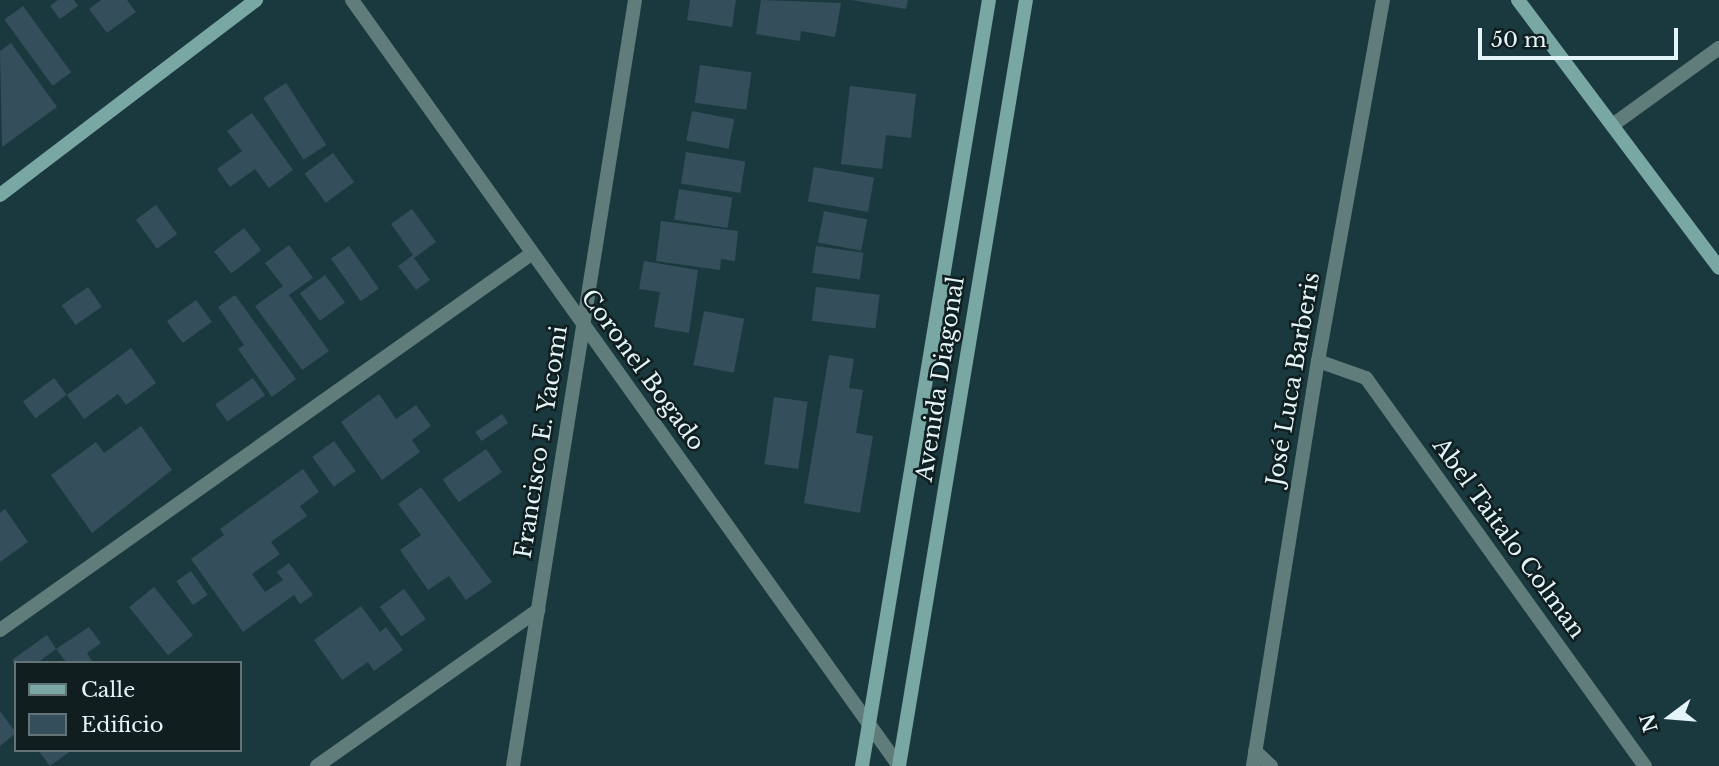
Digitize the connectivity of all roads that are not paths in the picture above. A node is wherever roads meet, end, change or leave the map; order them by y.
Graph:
1 (256, 0) edge
2 (352, 0) edge
3 (635, 0) edge
4 (989, 0) edge
5 (1026, 0) edge
6 (1383, 0) edge
7 (1518, 0) edge
8 (1719, 48) edge
9 (1614, 124) junction
10 (0, 195) edge
11 (531, 254) junction
12 (1719, 268) edge
13 (582, 323) junction
14 (1318, 361) junction
15 (538, 610) junction
16 (0, 630) edge
17 (869, 723) junction
18 (1254, 759) edge
19 (317, 766) edge
20 (513, 766) edge
21 (862, 766) edge
22 (899, 766) edge
23 (1271, 766) edge
24 (1645, 766) edge

1 - 10 main road
2 - 11 street, Coronel Bogado
3 - 13 street, Francisco E. Yacomi
4 - 17 main road, Avenida Diagonal
5 - 22 main road, Avenida Diagonal
6 - 14 street, José Luca Barberis
7 - 9 main road
8 - 9 street
9 - 12 main road
11 - 13 street, Coronel Bogado
11 - 16 street
13 - 15 street, Francisco E. Yacomi
13 - 17 street, Coronel Bogado
14 - 18 street, José Luca Barberis
14 - 24 street, Abel Taitalo Colman
15 - 19 street
15 - 20 street, Francisco E. Yacomi
17 - 21 main road, Avenida Diagonal
17 - 22 street, Coronel Bogado
18 - 23 street

